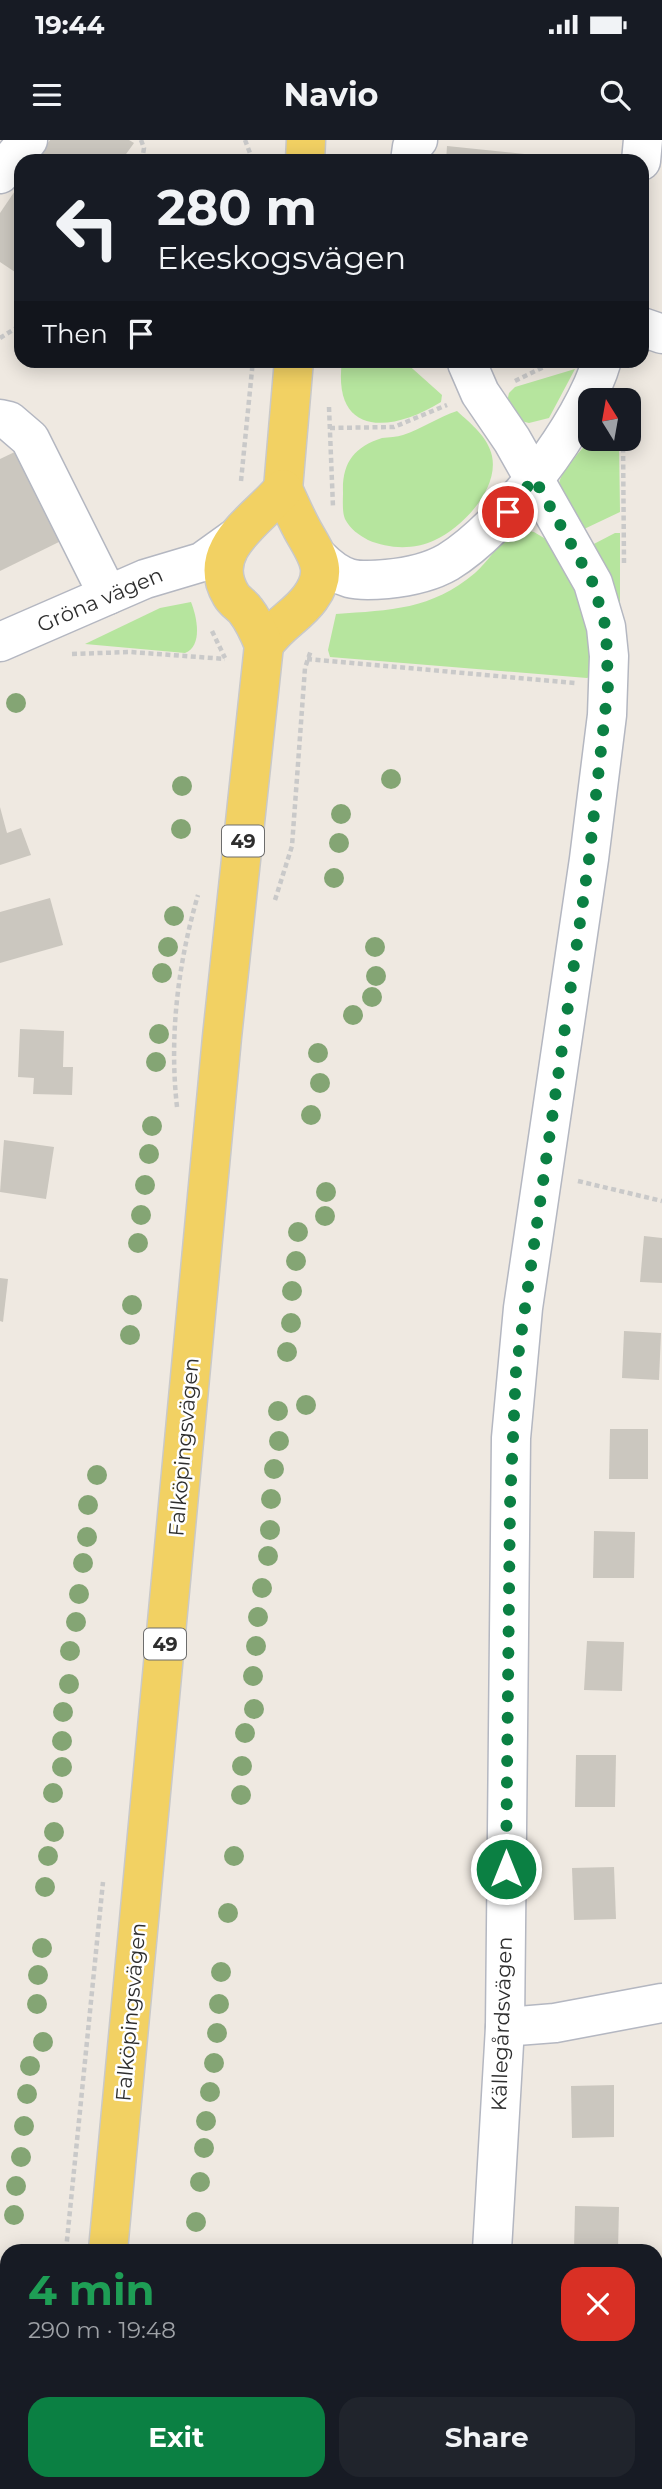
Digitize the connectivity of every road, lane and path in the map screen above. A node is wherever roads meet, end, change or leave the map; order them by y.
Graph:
1 (28, 140) edge
2 (16, 154) edge
3 (14, 157) edge
4 (0, 174) edge
5 (252, 368) edge
6 (293, 368) edge
7 (484, 368) edge
8 (598, 368) edge
9 (450, 404) dead end
10 (0, 419) edge
11 (624, 452) edge
12 (534, 478) junction
13 (240, 485) dead end
14 (283, 489) junction
15 (333, 493) dead end
16 (240, 533) junction
17 (323, 557) junction
18 (624, 577) dead end
19 (225, 586) junction
20 (108, 595) junction
21 (302, 605) junction
22 (0, 642) edge
23 (264, 645) junction
24 (72, 654) dead end
25 (226, 659) dead end
26 (307, 659) dead end
27 (608, 686) junction
28 (544, 1174) junction
29 (662, 1201) edge
30 (662, 2003) edge
31 (505, 2027) junction
32 (109, 2244) edge
33 (492, 2244) edge

1 - 2 street
3 - 4 street
5 - 13 path
6 - 14 main road
7 - 12 street, Källegårdsvägen
8 - 12 street
9 - 15 path
10 - 20 street
11 - 18 path
12 - 17 street
12 - 27 street, Källegårdsvägen
14 - 16 main road
14 - 17 main road
16 - 17 main road
16 - 19 main road
17 - 21 main road
19 - 20 street, Gröna vägen
19 - 21 main road
19 - 23 main road
20 - 22 street, Gröna vägen
21 - 23 main road
23 - 32 main road, Falköpingsvägen / 49
24 - 25 path
26 - 27 path
27 - 28 street, Källegårdsvägen
28 - 29 path
28 - 31 street, Källegårdsvägen
30 - 31 street
31 - 33 street, Källegårdsvägen

